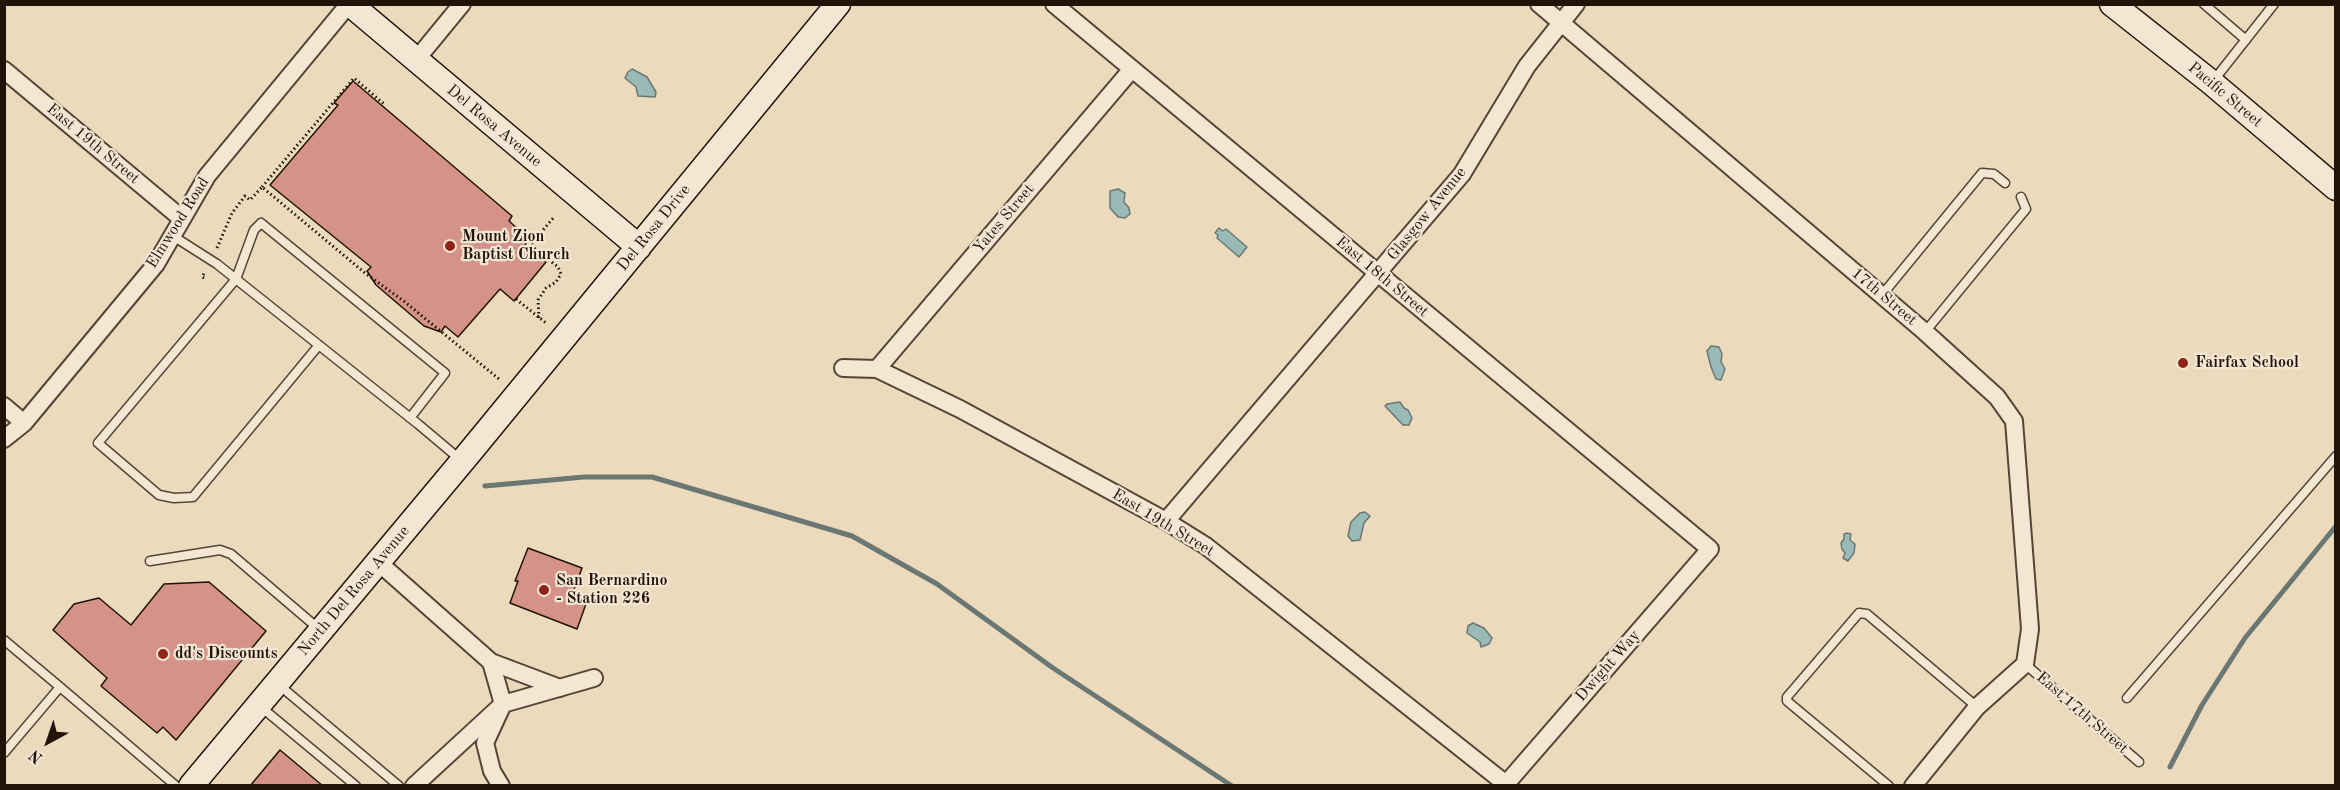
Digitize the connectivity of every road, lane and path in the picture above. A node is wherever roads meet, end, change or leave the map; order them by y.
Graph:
1 (350, 4) edge
2 (462, 4) edge
3 (838, 4) edge
4 (1054, 4) edge
5 (1539, 4) edge
6 (1576, 4) edge
7 (2112, 4) edge
8 (2204, 4) edge
9 (2274, 4) edge
10 (1561, 23) junction
11 (2246, 40) junction
12 (416, 60) junction
13 (1132, 69) junction
14 (4, 70) edge
15 (2212, 83) junction
16 (384, 104) dead end
17 (2005, 183) dead end
18 (262, 187) dead end
19 (2336, 188) edge
20 (2021, 197) dead end
21 (555, 216) dead end
22 (181, 218) junction
23 (173, 236) junction
24 (639, 247) junction
25 (1378, 273) junction
26 (236, 279) junction
27 (1881, 295) junction
28 (516, 299) dead end
29 (539, 318) junction
30 (546, 323) dead end
31 (1925, 332) junction
32 (319, 345) junction
33 (843, 368) dead end
34 (877, 369) junction
35 (4, 406) edge
36 (410, 418) junction
37 (24, 423) junction
38 (4, 439) edge
39 (2336, 456) edge
40 (466, 457) junction
41 (1166, 521) junction
42 (1710, 549) joint
43 (150, 561) dead end
44 (378, 562) junction
45 (321, 631) junction
46 (4, 640) edge
47 (491, 662) junction
48 (2025, 664) junction
49 (594, 678) dead end
50 (277, 683) junction
51 (60, 687) junction
52 (560, 688) junction
53 (2127, 698) dead end
54 (503, 704) junction
55 (258, 705) junction
56 (1977, 707) junction
57 (4, 753) edge
58 (2139, 762) dead end
59 (1506, 784) joint
60 (176, 786) edge
61 (191, 786) edge
62 (356, 786) edge
63 (399, 786) edge
64 (414, 786) edge
65 (501, 786) edge
66 (1889, 786) edge
67 (1913, 786) edge

1 - 12 main road, Del Rosa Avenue
1 - 22 street, Elmwood Road
2 - 12 street
3 - 24 main road, Del Rosa Drive
4 - 13 street, East 18th Street
5 - 10 street
6 - 10 street, Glasgow Avenue
7 - 15 main road, Pacific Street
8 - 11 lane
9 - 11 lane
10 - 25 street, Glasgow Avenue
10 - 27 street, 17th Street
11 - 15 lane
12 - 24 main road, Del Rosa Avenue
13 - 25 street, East 18th Street
13 - 34 street, Yates Street
14 - 22 street, East 19th Street
15 - 19 main road, Pacific Street
16 - 18 path
17 - 27 lane
20 - 31 lane
21 - 29 path
22 - 23 street, Elmwood Road
23 - 26 lane
23 - 37 street, Elmwood Road
24 - 40 main road, Del Rosa Drive
25 - 41 street, Glasgow Avenue
25 - 42 street, East 18th Street
26 - 32 lane
26 - 32 lane
26 - 36 lane
27 - 31 street, 17th Street
28 - 29 path
29 - 30 path
31 - 48 street, 17th Street
32 - 36 lane
33 - 34 street, East 19th Street
34 - 41 street, East 19th Street
35 - 37 street
36 - 40 lane
37 - 38 street, Elmwood Road
39 - 53 lane
40 - 44 main road, North Del Rosa Avenue
41 - 59 street, East 19th Street
42 - 59 street, Dwight Way
43 - 45 lane
44 - 45 main road, North Del Rosa Avenue
44 - 47 street
45 - 50 main road, North Del Rosa Avenue
46 - 51 lane
47 - 52 street
47 - 54 street
48 - 56 street
48 - 58 lane, East 17th Street
49 - 52 street
50 - 55 main road, North Del Rosa Avenue
50 - 63 lane
51 - 57 lane
51 - 60 lane
52 - 54 street
54 - 64 street
54 - 65 street
55 - 61 main road, North Del Rosa Avenue
55 - 62 lane
56 - 66 lane
56 - 67 street

